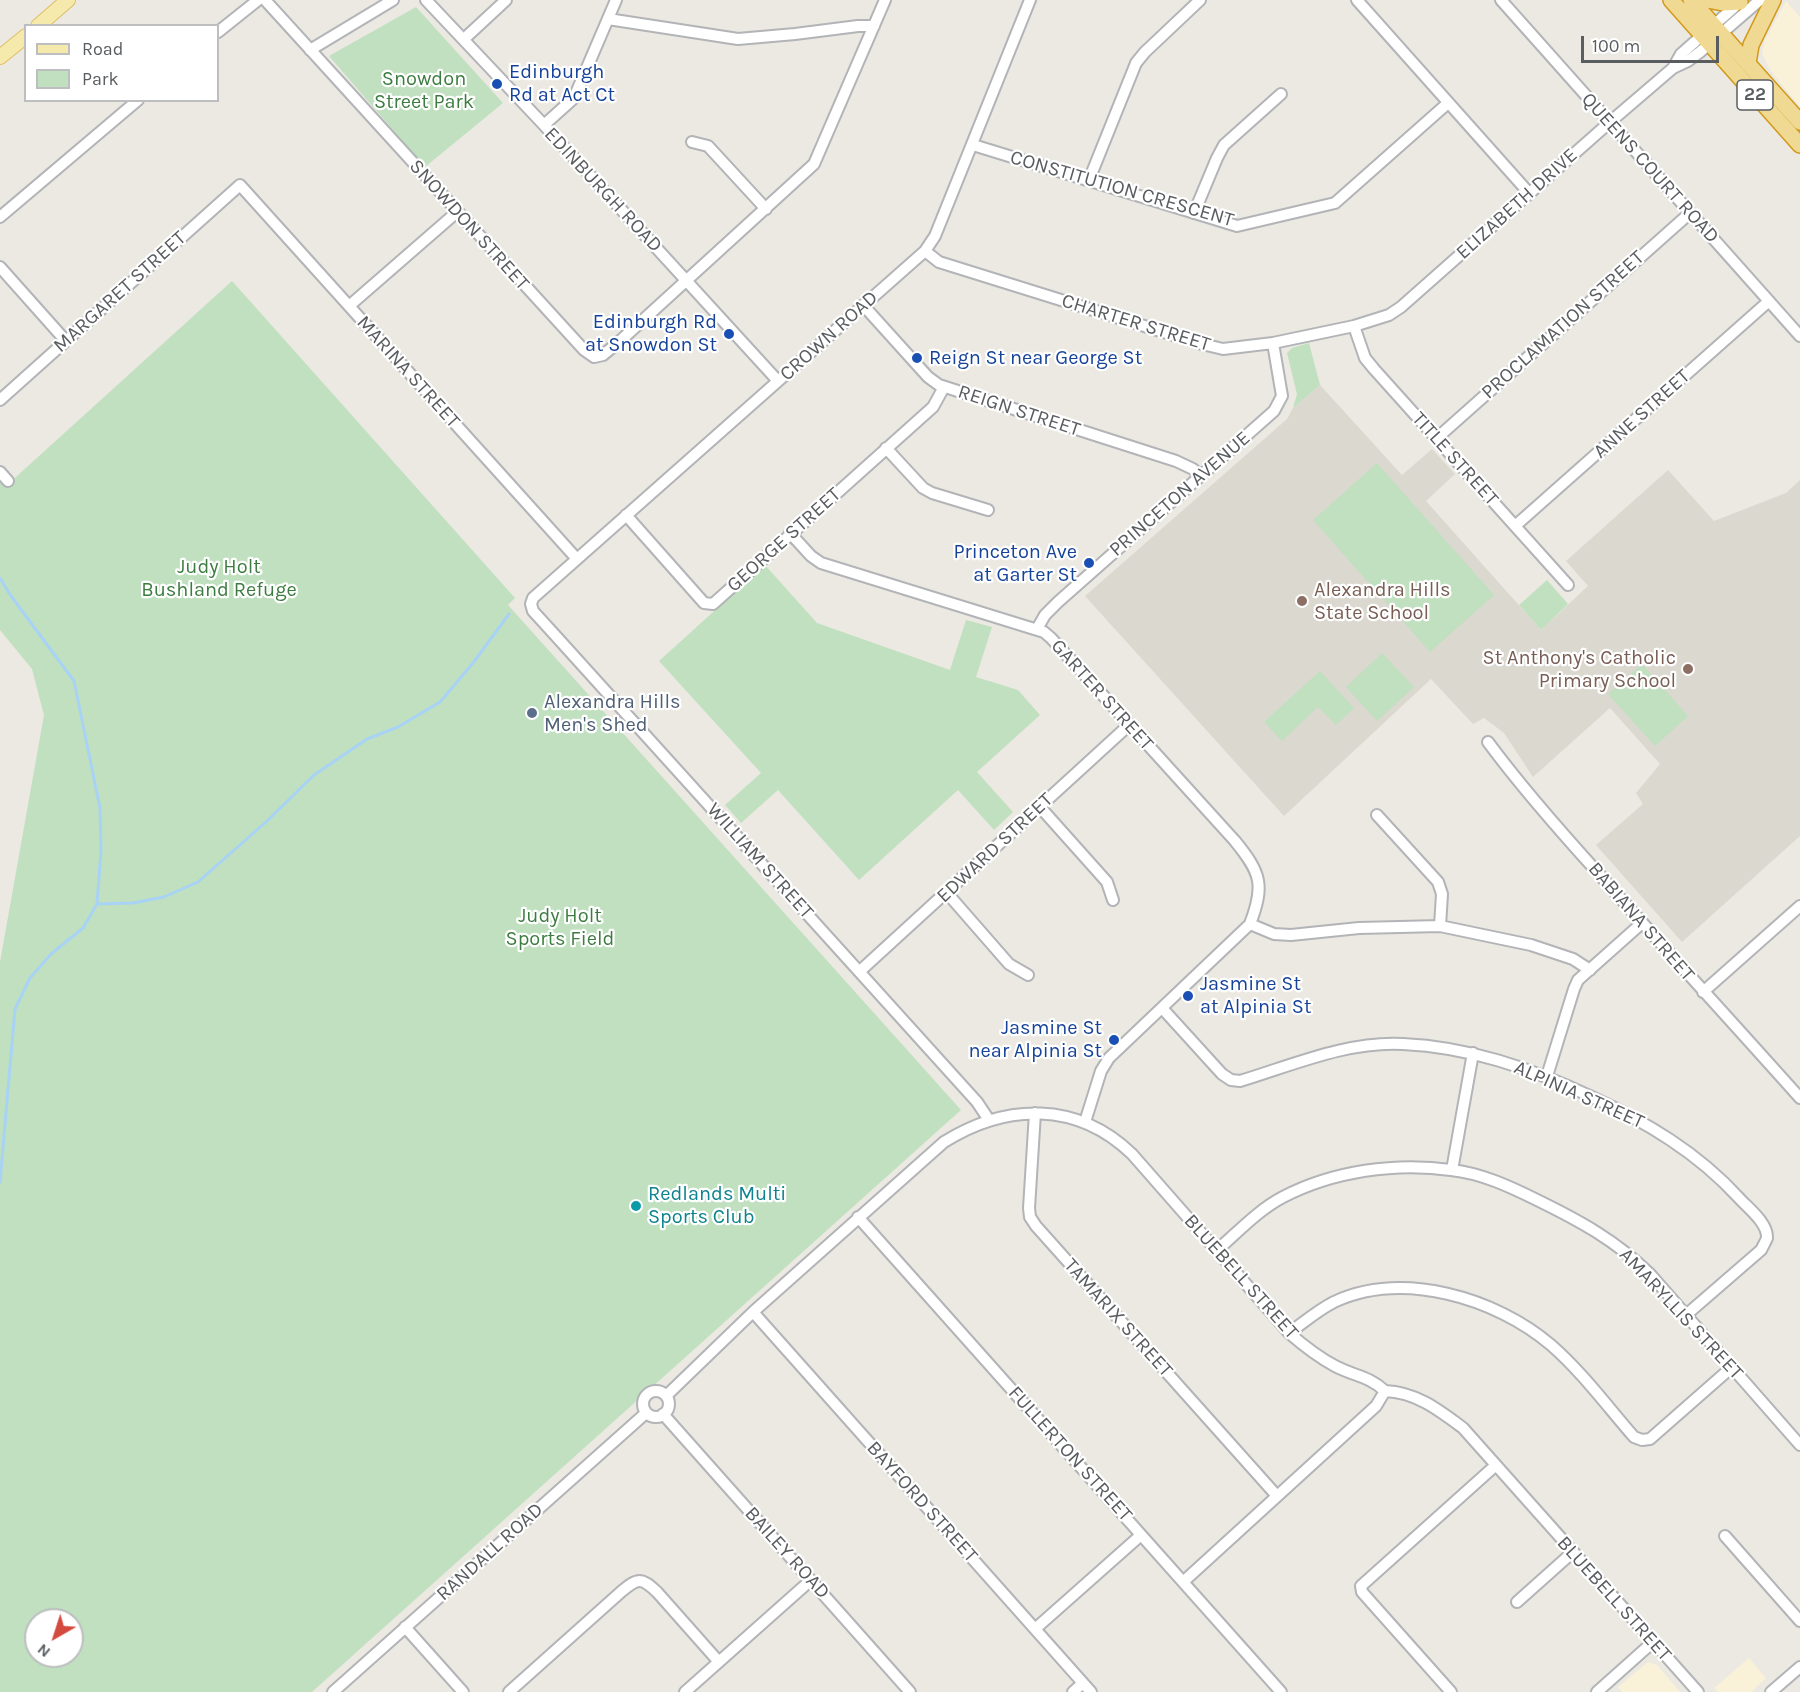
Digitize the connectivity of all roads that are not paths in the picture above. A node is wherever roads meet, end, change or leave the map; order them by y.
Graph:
1 (68, 0) edge
2 (258, 0) edge
3 (265, 0) edge
4 (393, 0) edge
5 (426, 0) edge
6 (506, 0) edge
7 (616, 0) edge
8 (885, 0) edge
9 (1030, 0) edge
10 (1200, 0) edge
11 (1357, 0) edge
12 (1501, 0) edge
13 (1671, 0) edge
14 (1691, 0) edge
15 (1707, 0) edge
16 (1760, 0) edge
17 (1773, 0) edge
18 (1741, 1) edge
19 (608, 19) junction
20 (40, 24) edge
21 (874, 26) junction
22 (219, 31) edge
23 (1712, 35) junction
24 (24, 38) edge
25 (464, 39) junction
26 (310, 50) junction
27 (0, 57) edge
28 (1748, 63) junction
29 (1281, 94) dead end
30 (136, 102) edge
31 (1448, 103) junction
32 (1610, 122) junction
33 (1800, 122) edge
34 (544, 125) junction
35 (692, 142) dead end
36 (973, 145) junction
37 (1800, 145) edge
38 (1089, 180) junction
39 (240, 185) joint
40 (1529, 193) junction
41 (766, 209) junction
42 (457, 212) junction
43 (1194, 213) junction
44 (1690, 213) junction
45 (0, 217) edge
46 (925, 251) junction
47 (0, 267) edge
48 (687, 281) junction
49 (1769, 302) junction
50 (863, 305) junction
51 (349, 306) junction
52 (1353, 326) junction
53 (1800, 336) edge
54 (65, 340) junction
55 (1273, 343) junction
56 (778, 381) junction
57 (944, 387) junction
58 (0, 400) edge
59 (1437, 438) junction
60 (886, 448) junction
61 (1200, 476) junction
62 (987, 510) dead end
63 (626, 515) junction
64 (1515, 526) junction
65 (790, 533) junction
66 (577, 559) junction
67 (1568, 585) dead end
68 (531, 604) joint
69 (1037, 629) junction
70 (1129, 724) junction
71 (1488, 742) dead end
72 (1040, 807) junction
73 (1377, 815) dead end
74 (947, 893) junction
75 (1113, 900) dead end
76 (1800, 906) edge
77 (1642, 923) junction
78 (1250, 924) junction
79 (1440, 926) junction
80 (1590, 970) junction
81 (860, 971) junction
82 (1028, 975) dead end
83 (1703, 992) junction
84 (1162, 1008) junction
85 (1473, 1053) junction
86 (1547, 1076) junction
87 (1800, 1098) edge
88 (1035, 1113) junction
89 (988, 1120) junction
90 (1085, 1122) junction
91 (910, 1170) joint
92 (1452, 1170) junction
93 (858, 1217) junction
94 (1216, 1251) junction
95 (753, 1312) junction
96 (1686, 1315) junction
97 (1289, 1334) junction
98 (1732, 1367) junction
99 (1385, 1391) junction
100 (666, 1396) junction
101 (646, 1413) junction
102 (663, 1414) junction
103 (1800, 1445) edge
104 (1496, 1465) junction
105 (1277, 1496) junction
106 (1141, 1535) junction
107 (1725, 1536) dead end
108 (1573, 1552) junction
109 (811, 1580) junction
110 (1183, 1582) junction
111 (1517, 1602) dead end
112 (1800, 1622) edge
113 (405, 1627) junction
114 (1035, 1629) junction
115 (1653, 1642) junction
116 (719, 1662) junction
117 (1800, 1667) edge
118 (1083, 1683) junction
119 (333, 1692) edge
120 (463, 1692) edge
121 (509, 1692) edge
122 (685, 1692) edge
123 (910, 1692) edge
124 (1073, 1692) edge
125 (1091, 1692) edge
126 (1281, 1692) edge
127 (1451, 1692) edge
128 (1597, 1692) edge
129 (1698, 1692) edge
130 (1771, 1692) edge

1 - 20 main road
2 - 22 street
3 - 26 street, SNOWDON STREET
4 - 26 street
5 - 25 street, EDINBURGH ROAD
6 - 25 street
7 - 19 street
8 - 21 street
9 - 36 street, CROWN ROAD
10 - 38 street
11 - 31 street
12 - 32 street, QUEENS COURT ROAD
13 - 23 highway, 22
14 - 23 highway, 22
15 - 18 highway
16 - 23 street
17 - 28 highway
18 - 23 street
19 - 21 street
19 - 34 street
21 - 41 street
23 - 28 highway, 22
23 - 32 street, ELIZABETH DRIVE
23 - 37 highway, 22
24 - 27 main road
25 - 34 street, EDINBURGH ROAD
26 - 42 street, SNOWDON STREET
28 - 33 highway, 22
29 - 43 street
30 - 45 street
31 - 40 street
31 - 43 street, CONSTITUTION CRESCENT
32 - 40 street, ELIZABETH DRIVE
32 - 44 street, QUEENS COURT ROAD
34 - 48 street, EDINBURGH ROAD
35 - 41 street
36 - 38 street, CONSTITUTION CRESCENT
36 - 46 street, CROWN ROAD
38 - 43 street, CONSTITUTION CRESCENT
39 - 51 street, MARINA STREET
39 - 54 street, MARGARET STREET
40 - 52 street, ELIZABETH DRIVE
41 - 48 street
42 - 48 street, SNOWDON STREET
42 - 51 street
44 - 49 street, QUEENS COURT ROAD
44 - 59 street, PROCLAMATION STREET
46 - 50 street, CROWN ROAD
46 - 55 street, CHARTER STREET
47 - 54 street
48 - 56 street, EDINBURGH ROAD
49 - 53 street, QUEENS COURT ROAD
49 - 64 street, ANNE STREET
50 - 56 street, CROWN ROAD
50 - 57 street, REIGN STREET
51 - 66 street, MARINA STREET
52 - 55 street, CHARTER STREET
52 - 59 street, TITLE STREET
54 - 58 street, MARGARET STREET
55 - 61 street, PRINCETON AVENUE
56 - 63 street, CROWN ROAD
57 - 60 street, GEORGE STREET
57 - 61 street, REIGN STREET
59 - 64 street, TITLE STREET
60 - 62 street
60 - 65 street, GEORGE STREET
61 - 69 street, PRINCETON AVENUE
63 - 65 street, GEORGE STREET
63 - 66 street, CROWN ROAD
64 - 67 street, TITLE STREET
65 - 69 street, GARTER STREET
66 - 68 street, CROWN ROAD
68 - 81 street, WILLIAM STREET
69 - 70 street, GARTER STREET
70 - 72 street, EDWARD STREET
70 - 78 street, GARTER STREET
71 - 77 street, BABIANA STREET
72 - 74 street, EDWARD STREET
72 - 75 street
73 - 79 street
74 - 81 street, EDWARD STREET
74 - 82 street
76 - 83 street
77 - 80 street
77 - 83 street, BABIANA STREET
78 - 79 street
78 - 84 street
79 - 80 street
80 - 86 street
81 - 89 street, WILLIAM STREET
83 - 87 street, BABIANA STREET
84 - 85 street, ALPINIA STREET
84 - 90 street
85 - 86 street, ALPINIA STREET
85 - 92 street
86 - 96 street, ALPINIA STREET
88 - 89 street, BLUEBELL STREET
88 - 90 street, BLUEBELL STREET
88 - 105 street, TAMARIX STREET
89 - 91 street, BLUEBELL STREET
90 - 94 street, BLUEBELL STREET
91 - 93 street, RANDALL ROAD
92 - 94 street, AMARYLLIS STREET
92 - 96 street, AMARYLLIS STREET
93 - 95 street, RANDALL ROAD
93 - 106 street, FULLERTON STREET
94 - 97 street, BLUEBELL STREET
95 - 100 street, RANDALL ROAD
95 - 114 street, BAYFORD STREET
96 - 98 street, AMARYLLIS STREET
97 - 98 street
97 - 99 street, BLUEBELL STREET
98 - 103 street, AMARYLLIS STREET
99 - 104 street, BLUEBELL STREET
99 - 105 street
100 - 101 street, RANDALL ROAD
100 - 102 street
101 - 102 street
101 - 113 street, RANDALL ROAD
102 - 109 street, BAILEY ROAD
104 - 108 street, BLUEBELL STREET
104 - 127 street
105 - 110 street
106 - 110 street, FULLERTON STREET
106 - 114 street
107 - 112 street
108 - 111 street
108 - 115 street, BLUEBELL STREET
109 - 116 street
109 - 123 street, BAILEY ROAD
110 - 126 street, FULLERTON STREET
113 - 119 street, RANDALL ROAD
113 - 120 street
114 - 118 street, BAYFORD STREET
115 - 128 street
115 - 129 street, BLUEBELL STREET
116 - 121 street
116 - 122 street
117 - 130 street
118 - 124 street
118 - 125 street, BAYFORD STREET

